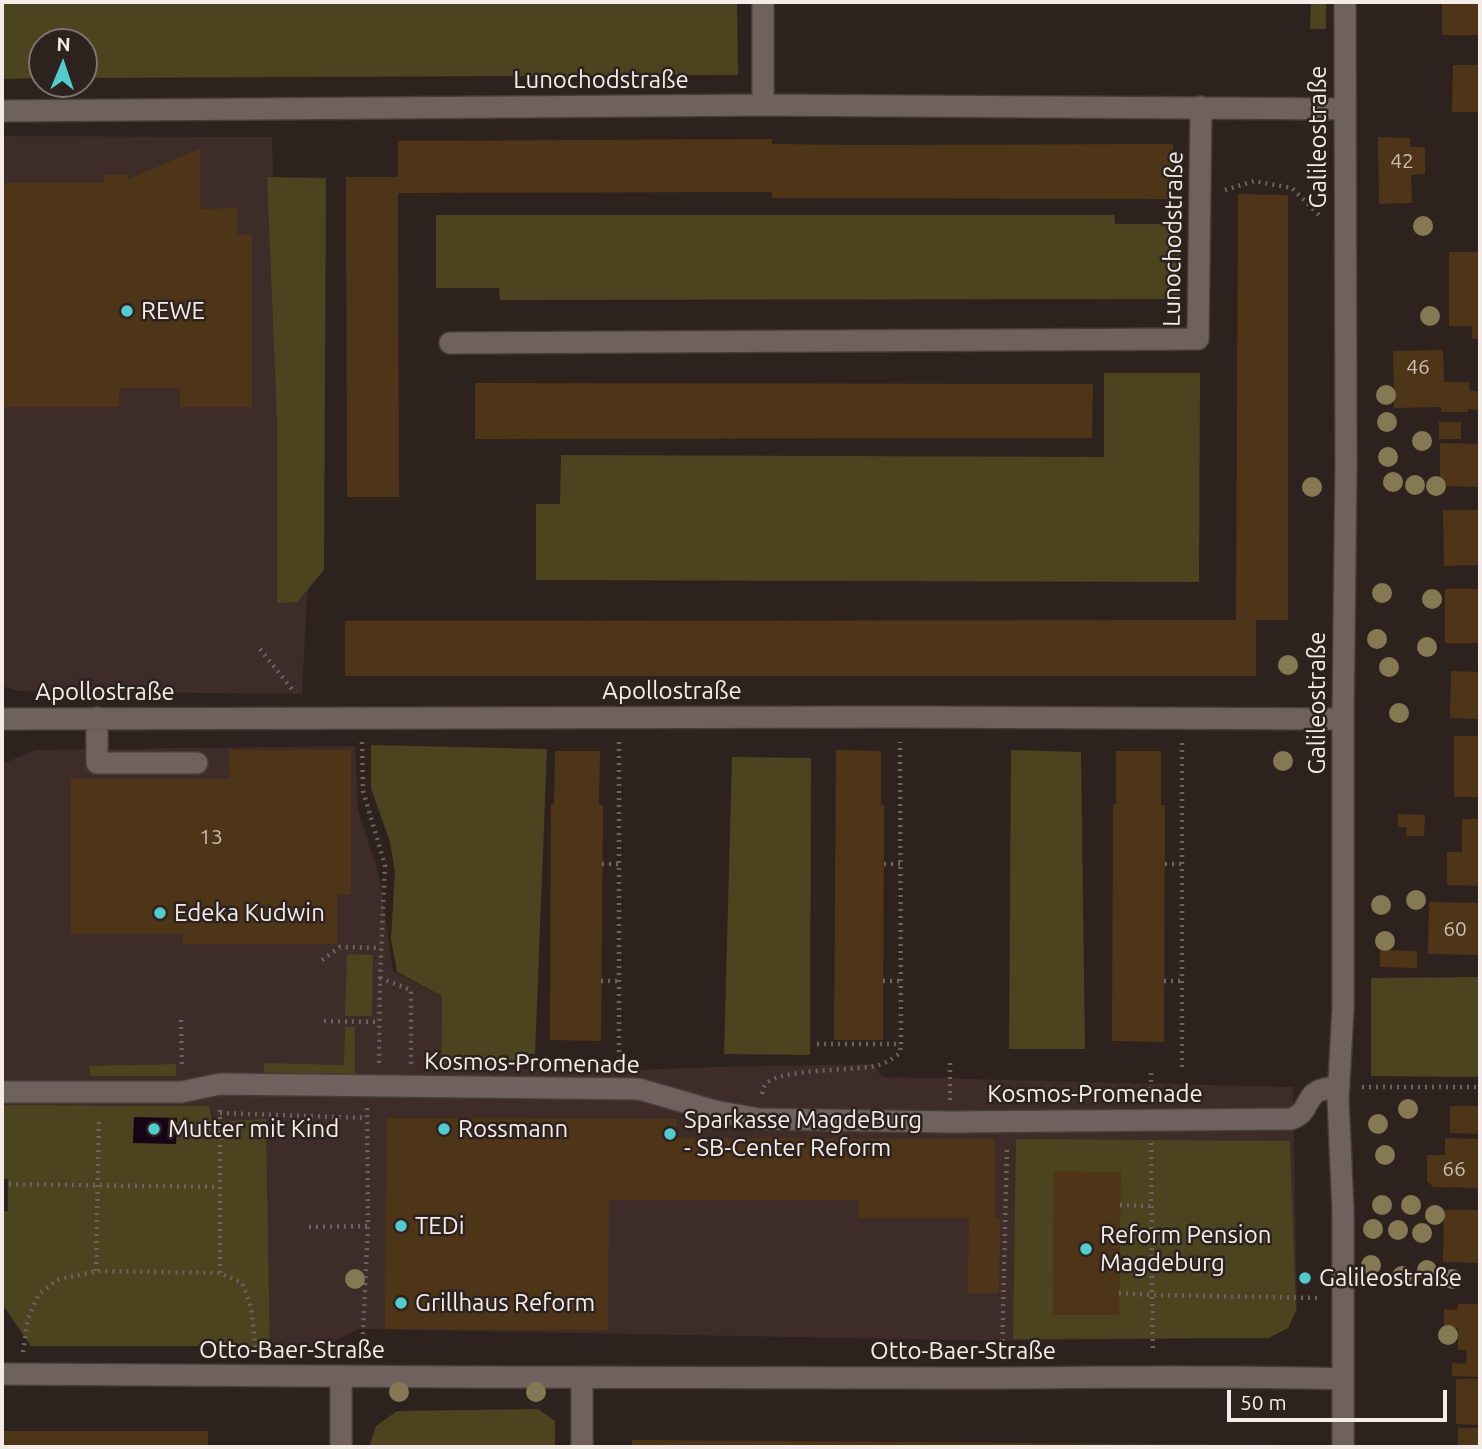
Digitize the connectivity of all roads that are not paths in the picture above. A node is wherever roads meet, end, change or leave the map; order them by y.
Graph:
1 (763, 2) edge
2 (1345, 2) edge
3 (763, 105) junction
4 (1201, 107) junction
5 (1344, 109) junction
6 (2, 111) edge
7 (450, 342) dead end
8 (97, 718) junction
9 (2, 719) edge
10 (1343, 719) junction
11 (197, 763) dead end
12 (1339, 1087) junction
13 (2, 1092) edge
14 (2, 1374) edge
15 (341, 1376) junction
16 (582, 1377) junction
17 (1343, 1379) junction
18 (341, 1447) edge
19 (582, 1447) edge
20 (1343, 1447) edge

1 - 3 street
2 - 5 street, Galileostraße
3 - 4 street, Lunochodstraße
3 - 6 street, Lunochodstraße
4 - 5 street, Lunochodstraße
4 - 7 street, Lunochodstraße
5 - 10 street, Galileostraße
8 - 9 street, Apollostraße
8 - 10 street, Apollostraße
8 - 11 street
10 - 12 street, Galileostraße
12 - 13 street, Kosmos-Promenade
12 - 17 street, Galileostraße
14 - 15 street, Otto-Baer-Straße
15 - 16 street, Otto-Baer-Straße
15 - 18 street
16 - 17 street, Otto-Baer-Straße
16 - 19 street
17 - 20 street, Galileostraße

